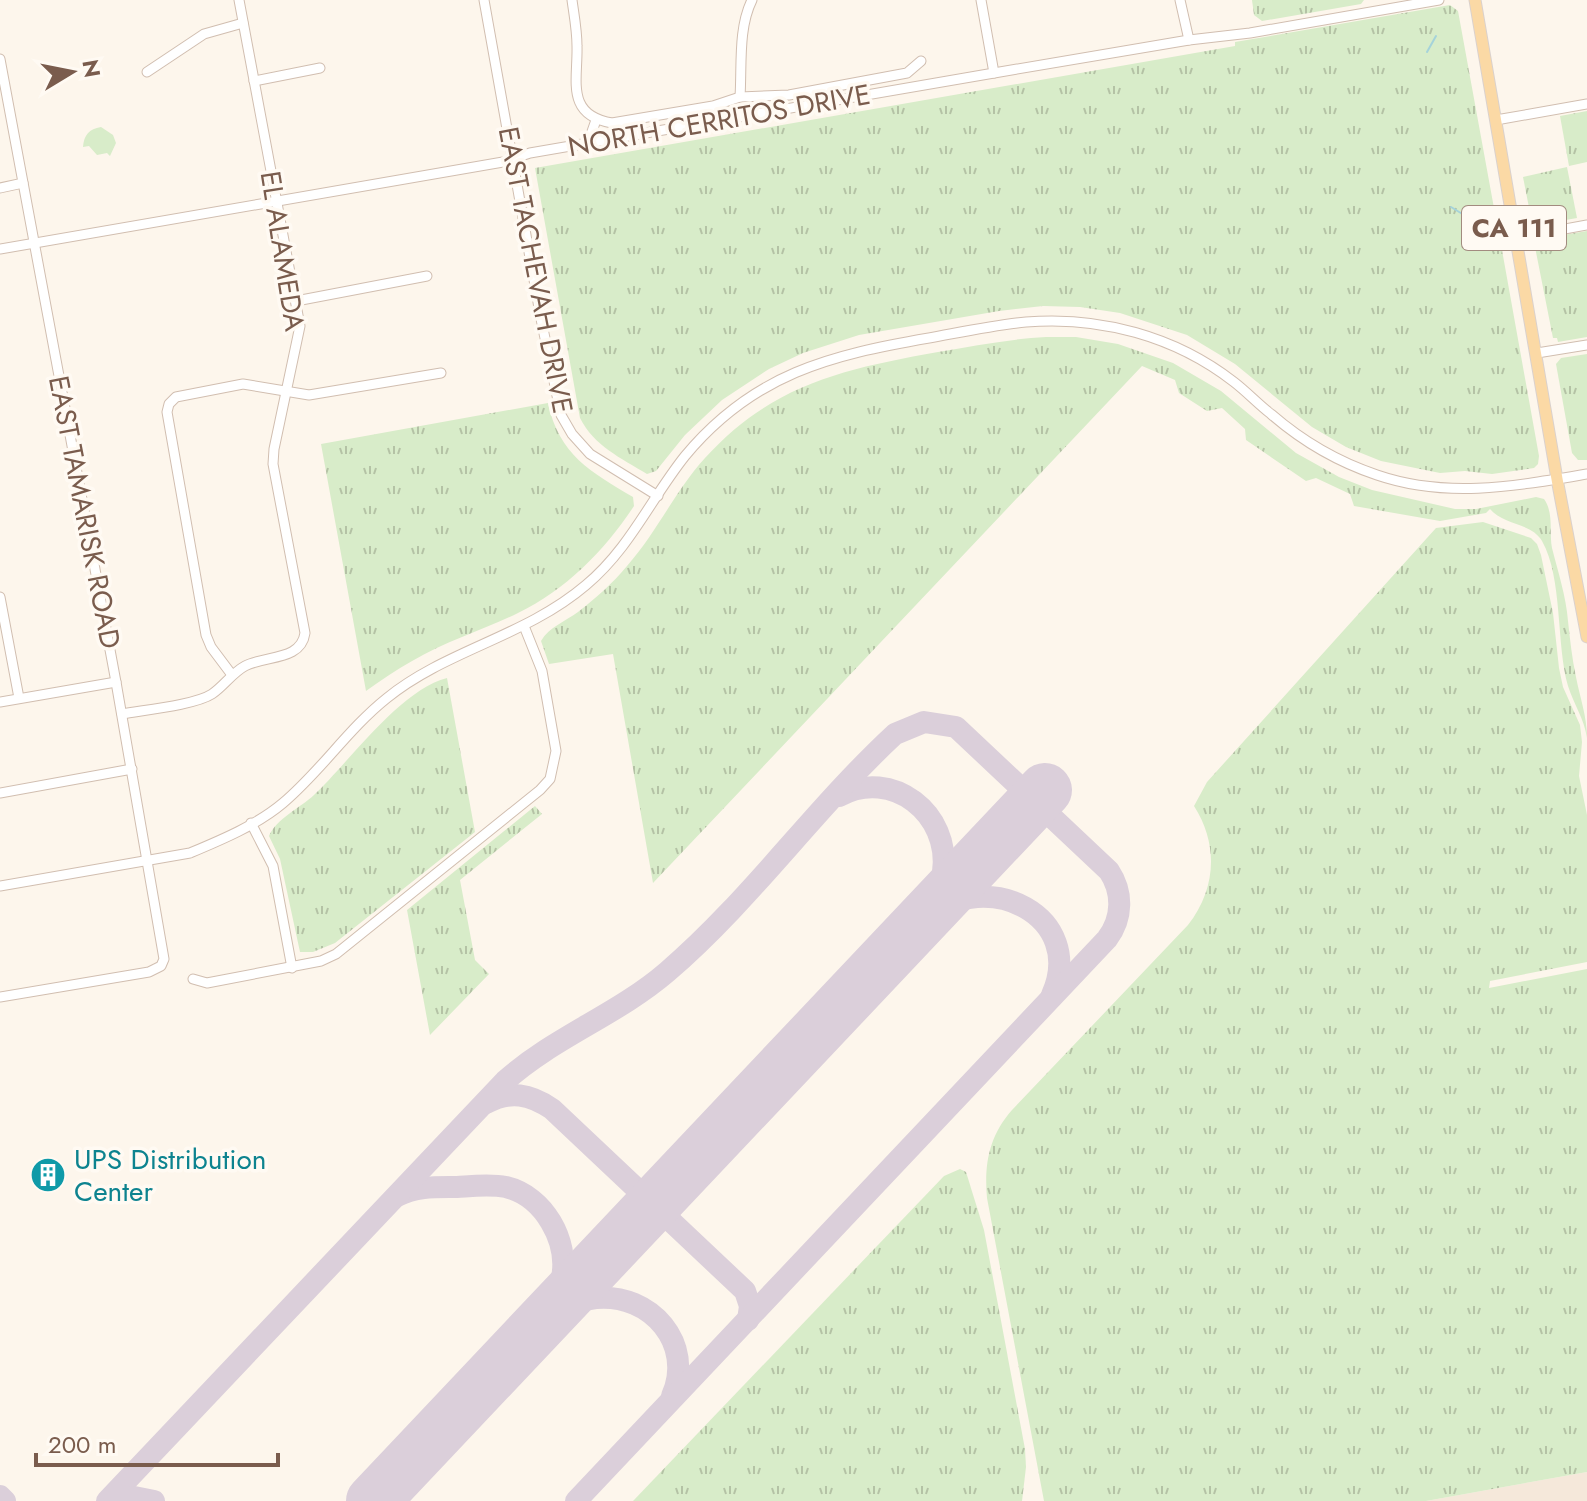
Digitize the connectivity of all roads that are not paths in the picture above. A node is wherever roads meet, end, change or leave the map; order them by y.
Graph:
1 (239, 0) edge
2 (484, 0) edge
3 (572, 0) edge
4 (752, 0) edge
5 (981, 0) edge
6 (1180, 0) edge
7 (1439, 0) edge
8 (1475, 0) edge
9 (243, 23) junction
10 (1189, 40) junction
11 (921, 61) dead end
12 (1, 65) edge
13 (320, 68) dead end
14 (147, 72) dead end
15 (994, 73) junction
16 (254, 81) junction
17 (740, 97) junction
18 (1587, 104) edge
19 (596, 120) junction
20 (1496, 120) junction
21 (588, 143) junction
22 (512, 159) junction
23 (23, 183) junction
24 (0, 188) edge
25 (276, 202) junction
26 (1587, 225) edge
27 (1516, 238) junction
28 (34, 243) junction
29 (0, 249) edge
30 (427, 276) dead end
31 (296, 301) junction
32 (1587, 345) edge
33 (1537, 353) junction
34 (441, 373) dead end
35 (286, 391) junction
36 (1587, 474) edge
37 (1557, 479) junction
38 (658, 496) junction
39 (0, 597) edge
40 (524, 626) junction
41 (1587, 637) edge
42 (232, 675) junction
43 (116, 682) junction
44 (19, 698) junction
45 (0, 702) edge
46 (122, 714) junction
47 (132, 769) junction
48 (0, 793) edge
49 (251, 823) junction
50 (148, 860) junction
51 (0, 886) edge
52 (292, 968) junction
53 (193, 979) dead end
54 (0, 997) edge

1 - 9 street, EL ALAMEDA
2 - 22 street, EAST TACHEVAH DRIVE
3 - 19 street
4 - 17 street
5 - 15 street
6 - 10 street
7 - 10 street, NORTH CERRITOS DRIVE
8 - 20 main road, CA 111
9 - 14 street
9 - 16 street, EL ALAMEDA
10 - 15 street, NORTH CERRITOS DRIVE
11 - 17 street
12 - 23 street, EAST TAMARISK ROAD
13 - 16 street
15 - 21 street, NORTH CERRITOS DRIVE
16 - 25 street, EL ALAMEDA
17 - 19 street
18 - 20 street
19 - 21 street
20 - 27 main road, CA 111
21 - 22 street, NORTH CERRITOS DRIVE
22 - 25 street, NORTH CERRITOS DRIVE
22 - 38 street, EAST TACHEVAH DRIVE
23 - 24 street
23 - 28 street, EAST TAMARISK ROAD
25 - 28 street, NORTH CERRITOS DRIVE
25 - 31 street, EL ALAMEDA
26 - 27 street
27 - 33 main road, CA 111
28 - 29 street, NORTH CERRITOS DRIVE
28 - 43 street, EAST TAMARISK ROAD
30 - 31 street
31 - 35 street, EL ALAMEDA
32 - 33 street
33 - 37 main road, CA 111
34 - 35 street
35 - 42 street, EL ALAMEDA
35 - 42 street
36 - 37 street
37 - 38 street
37 - 41 main road, CA 111
38 - 40 street
39 - 44 street
40 - 49 street
40 - 52 street
42 - 46 street
43 - 44 street
43 - 46 street, EAST TAMARISK ROAD
44 - 45 street
46 - 47 street, EAST TAMARISK ROAD
47 - 48 street
47 - 50 street, EAST TAMARISK ROAD
49 - 50 street
49 - 52 street
50 - 51 street
50 - 54 street, EAST TAMARISK ROAD
52 - 53 street

